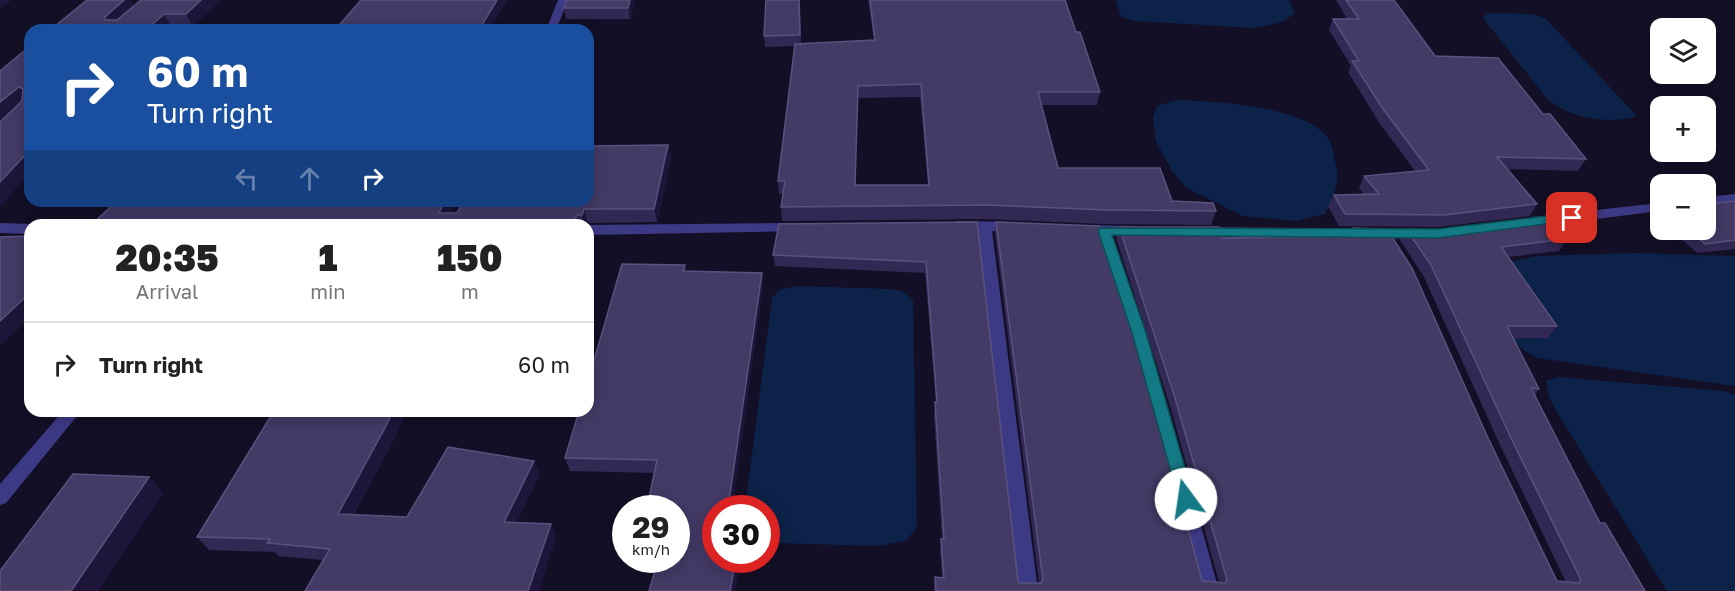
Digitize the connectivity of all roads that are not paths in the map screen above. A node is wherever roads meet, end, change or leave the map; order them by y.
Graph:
1 (563, 0) edge
2 (553, 24) edge
3 (1735, 198) edge
4 (1716, 200) edge
5 (1650, 208) edge
6 (1520, 224) edge
7 (938, 226) edge
8 (984, 226) junction
9 (0, 228) edge
10 (810, 228) edge
11 (1032, 228) edge
12 (24, 229) edge
13 (594, 230) edge
14 (1068, 230) edge
15 (1104, 231) junction
16 (1151, 232) edge
17 (1186, 232) edge
18 (1386, 234) junction
19 (1438, 234) edge
20 (1397, 251) edge
21 (68, 417) edge
22 (0, 497) edge
23 (1028, 591) edge
24 (1209, 591) edge

1 - 2 street
3 - 4 street
5 - 6 street
7 - 8 street
8 - 11 street
8 - 23 street
9 - 12 street
10 - 13 street
14 - 15 street
15 - 16 street
15 - 24 street
17 - 18 street
18 - 19 street
18 - 20 street
21 - 22 street

